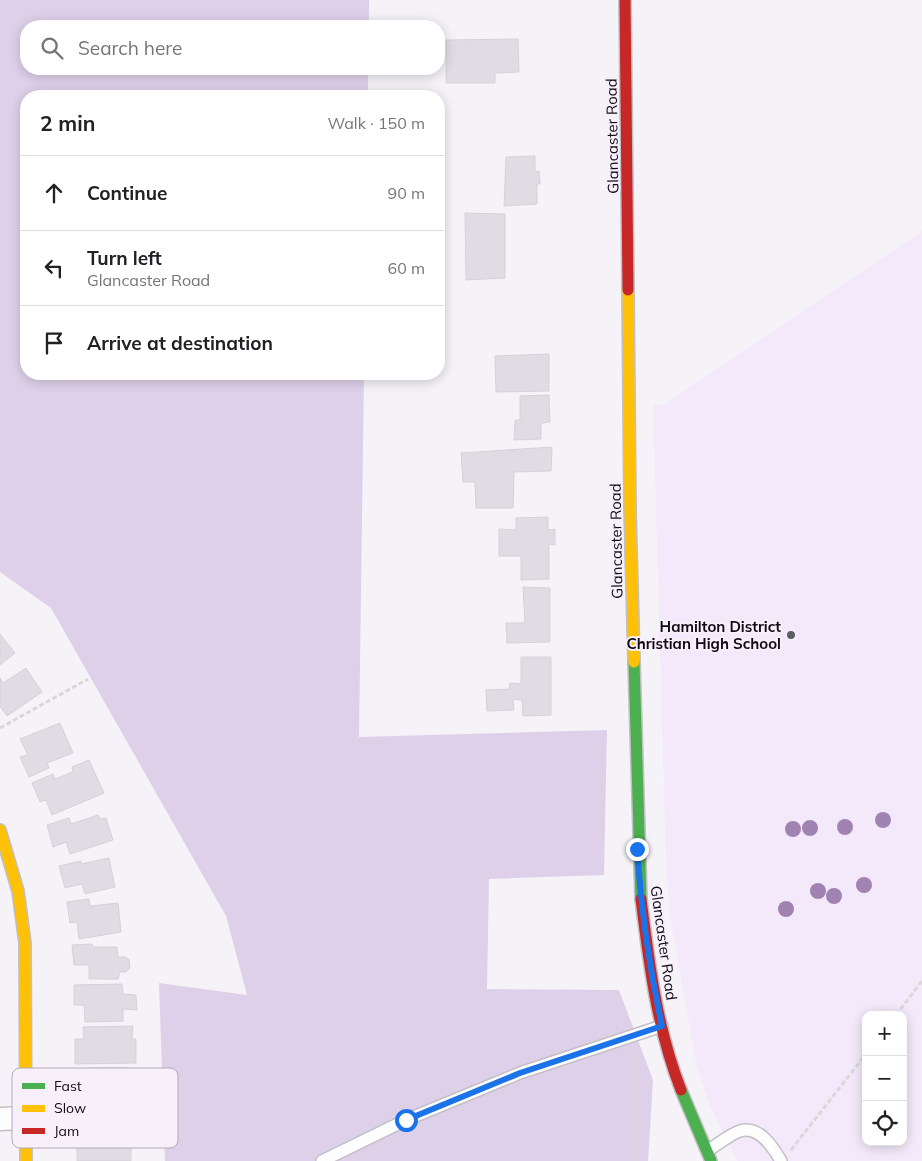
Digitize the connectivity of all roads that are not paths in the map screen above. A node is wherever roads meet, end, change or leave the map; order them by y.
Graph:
1 (625, 0) edge
2 (0, 830) edge
3 (662, 1026) junction
4 (26, 1068) edge
5 (26, 1148) edge
6 (709, 1156) edge
7 (785, 1157) edge
8 (26, 1161) edge
9 (322, 1161) edge

1 - 3 street, Glancaster Road
2 - 4 street
3 - 6 street, Glancaster Road
3 - 9 lane
5 - 8 street
6 - 7 lane

